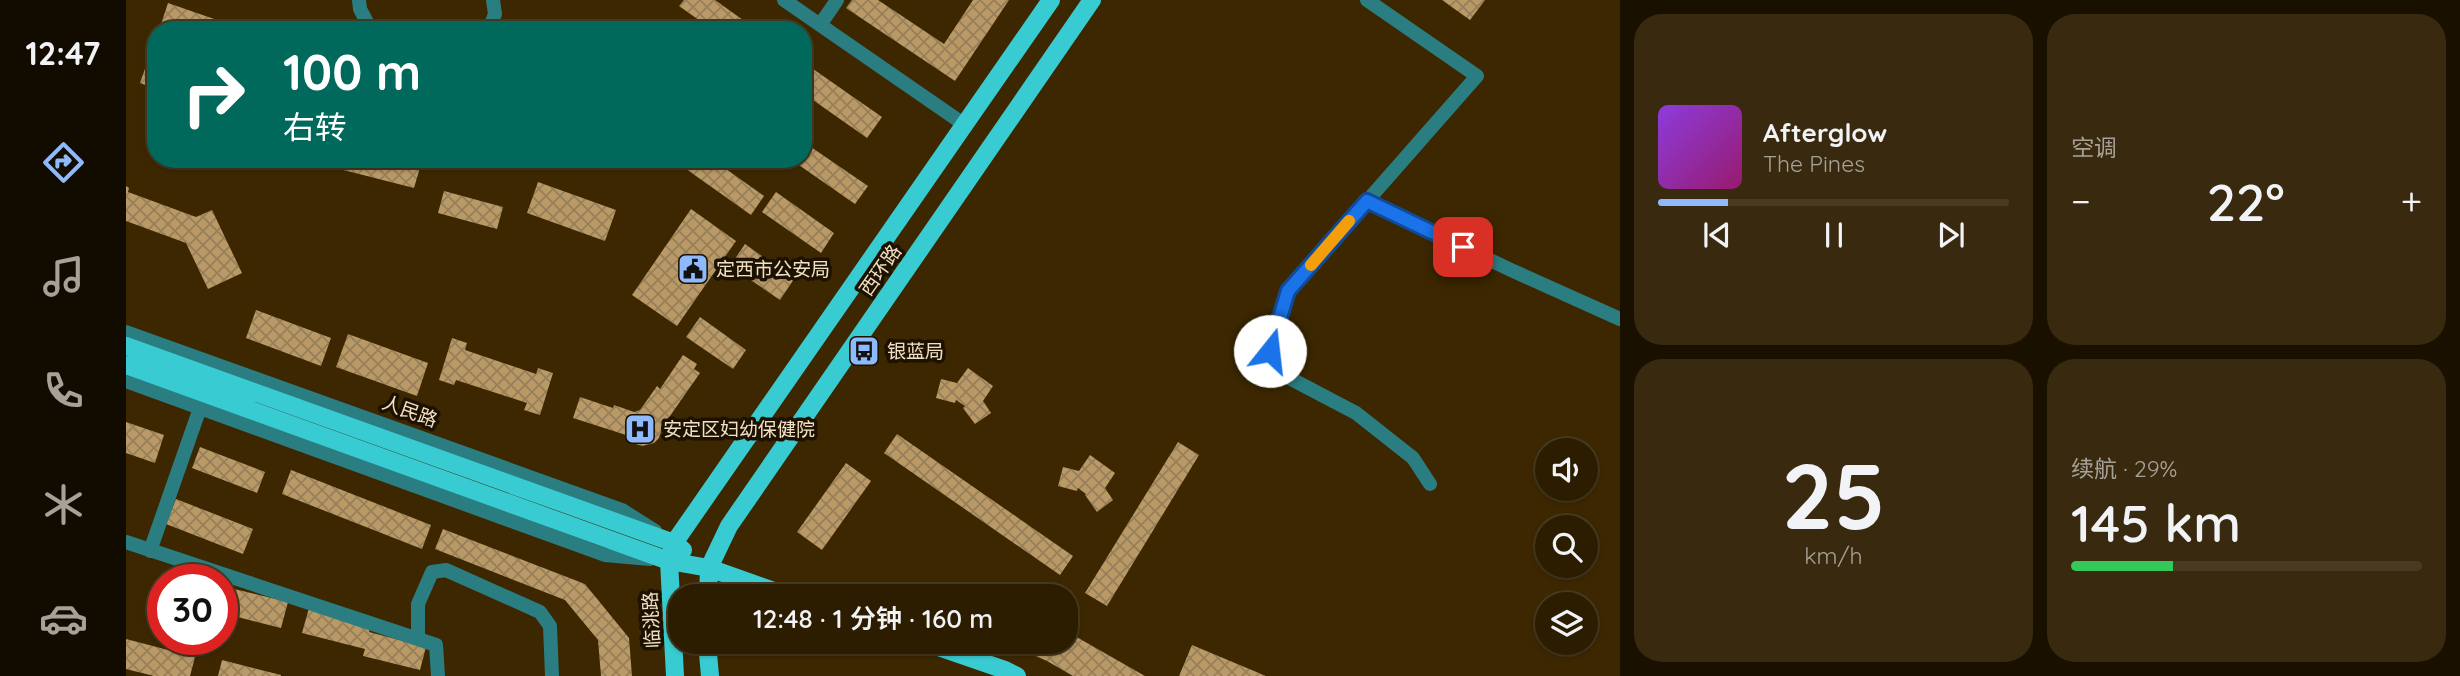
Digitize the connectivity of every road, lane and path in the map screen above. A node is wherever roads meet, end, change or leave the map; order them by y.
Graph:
1 (359, 0) edge
2 (493, 0) edge
3 (785, 0) edge
4 (837, 0) edge
5 (1051, 0) edge
6 (1092, 0) edge
7 (1367, 0) edge
8 (366, 21) edge
9 (492, 21) edge
10 (820, 25) junction
11 (965, 125) junction
12 (1367, 201) junction
13 (1620, 319) edge
14 (126, 332) edge
15 (126, 345) edge
16 (126, 365) edge
17 (126, 381) edge
18 (200, 408) junction
19 (1430, 484) dead end
20 (126, 542) edge
21 (674, 543) junction
22 (150, 551) junction
23 (669, 561) junction
24 (709, 568) junction
25 (708, 584) edge
26 (754, 584) edge
27 (418, 639) junction
28 (709, 654) edge
29 (957, 654) edge
30 (438, 676) edge
31 (552, 676) edge
32 (675, 676) edge
33 (710, 676) edge
34 (1017, 676) edge

1 - 8 street
2 - 9 street
3 - 10 street
4 - 10 street
5 - 11 main road, 西环路
6 - 24 main road, 西环路
7 - 12 street
10 - 11 street
11 - 21 main road, 西环路
12 - 13 street
12 - 19 street
14 - 21 street, 人民路
15 - 21 main road, 人民路
16 - 23 main road
17 - 18 street
18 - 22 street
18 - 23 street
20 - 22 street
21 - 23 main road, 西环路
21 - 24 main road, 人民路
22 - 27 street
23 - 24 main road
23 - 32 main road, 临洮路
24 - 25 main road
24 - 26 main road
27 - 30 street
27 - 31 street
28 - 33 main road
29 - 34 main road

